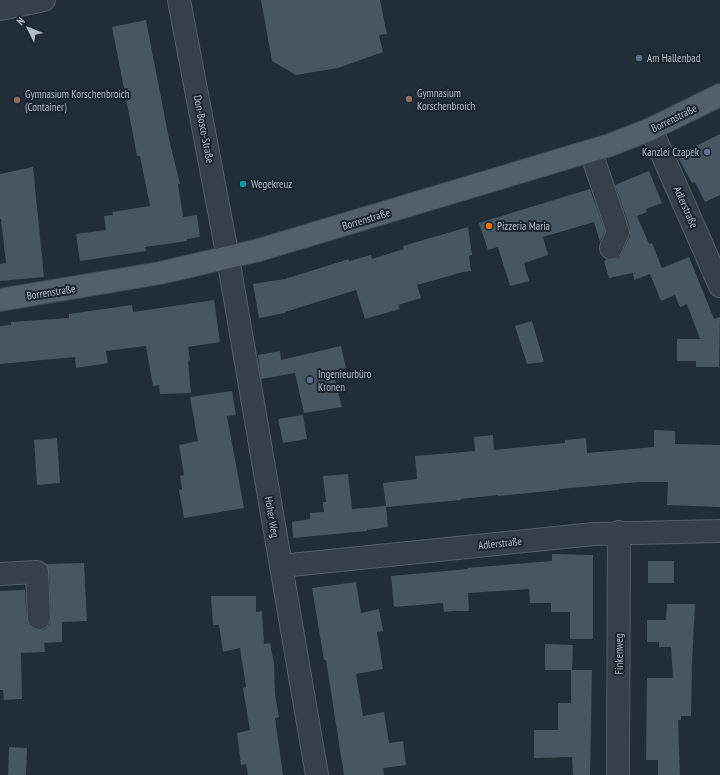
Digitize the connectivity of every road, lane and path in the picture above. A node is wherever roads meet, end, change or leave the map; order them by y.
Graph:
1 (44, 0) edge
2 (178, 0) edge
3 (0, 9) edge
4 (720, 95) edge
5 (651, 129) junction
6 (591, 152) junction
7 (611, 248) dead end
8 (228, 258) junction
9 (720, 286) edge
10 (0, 300) edge
11 (720, 531) edge
12 (619, 532) junction
13 (281, 566) junction
14 (0, 574) edge
15 (39, 618) dead end
16 (317, 775) edge
17 (618, 775) edge

1 - 3 street
2 - 8 street, Don-Bosco-Straße
4 - 5 main road, Borrenstraße
5 - 6 main road, Borrenstraße
5 - 9 street, Adlerstraße
6 - 7 street
6 - 8 main road, Borrenstraße
8 - 10 main road, Borrenstraße
8 - 13 street, Hoher Weg
11 - 12 street, Adlerstraße
12 - 13 street, Adlerstraße
12 - 17 street, Finkenweg
13 - 16 street, Hoher Weg
14 - 15 street

